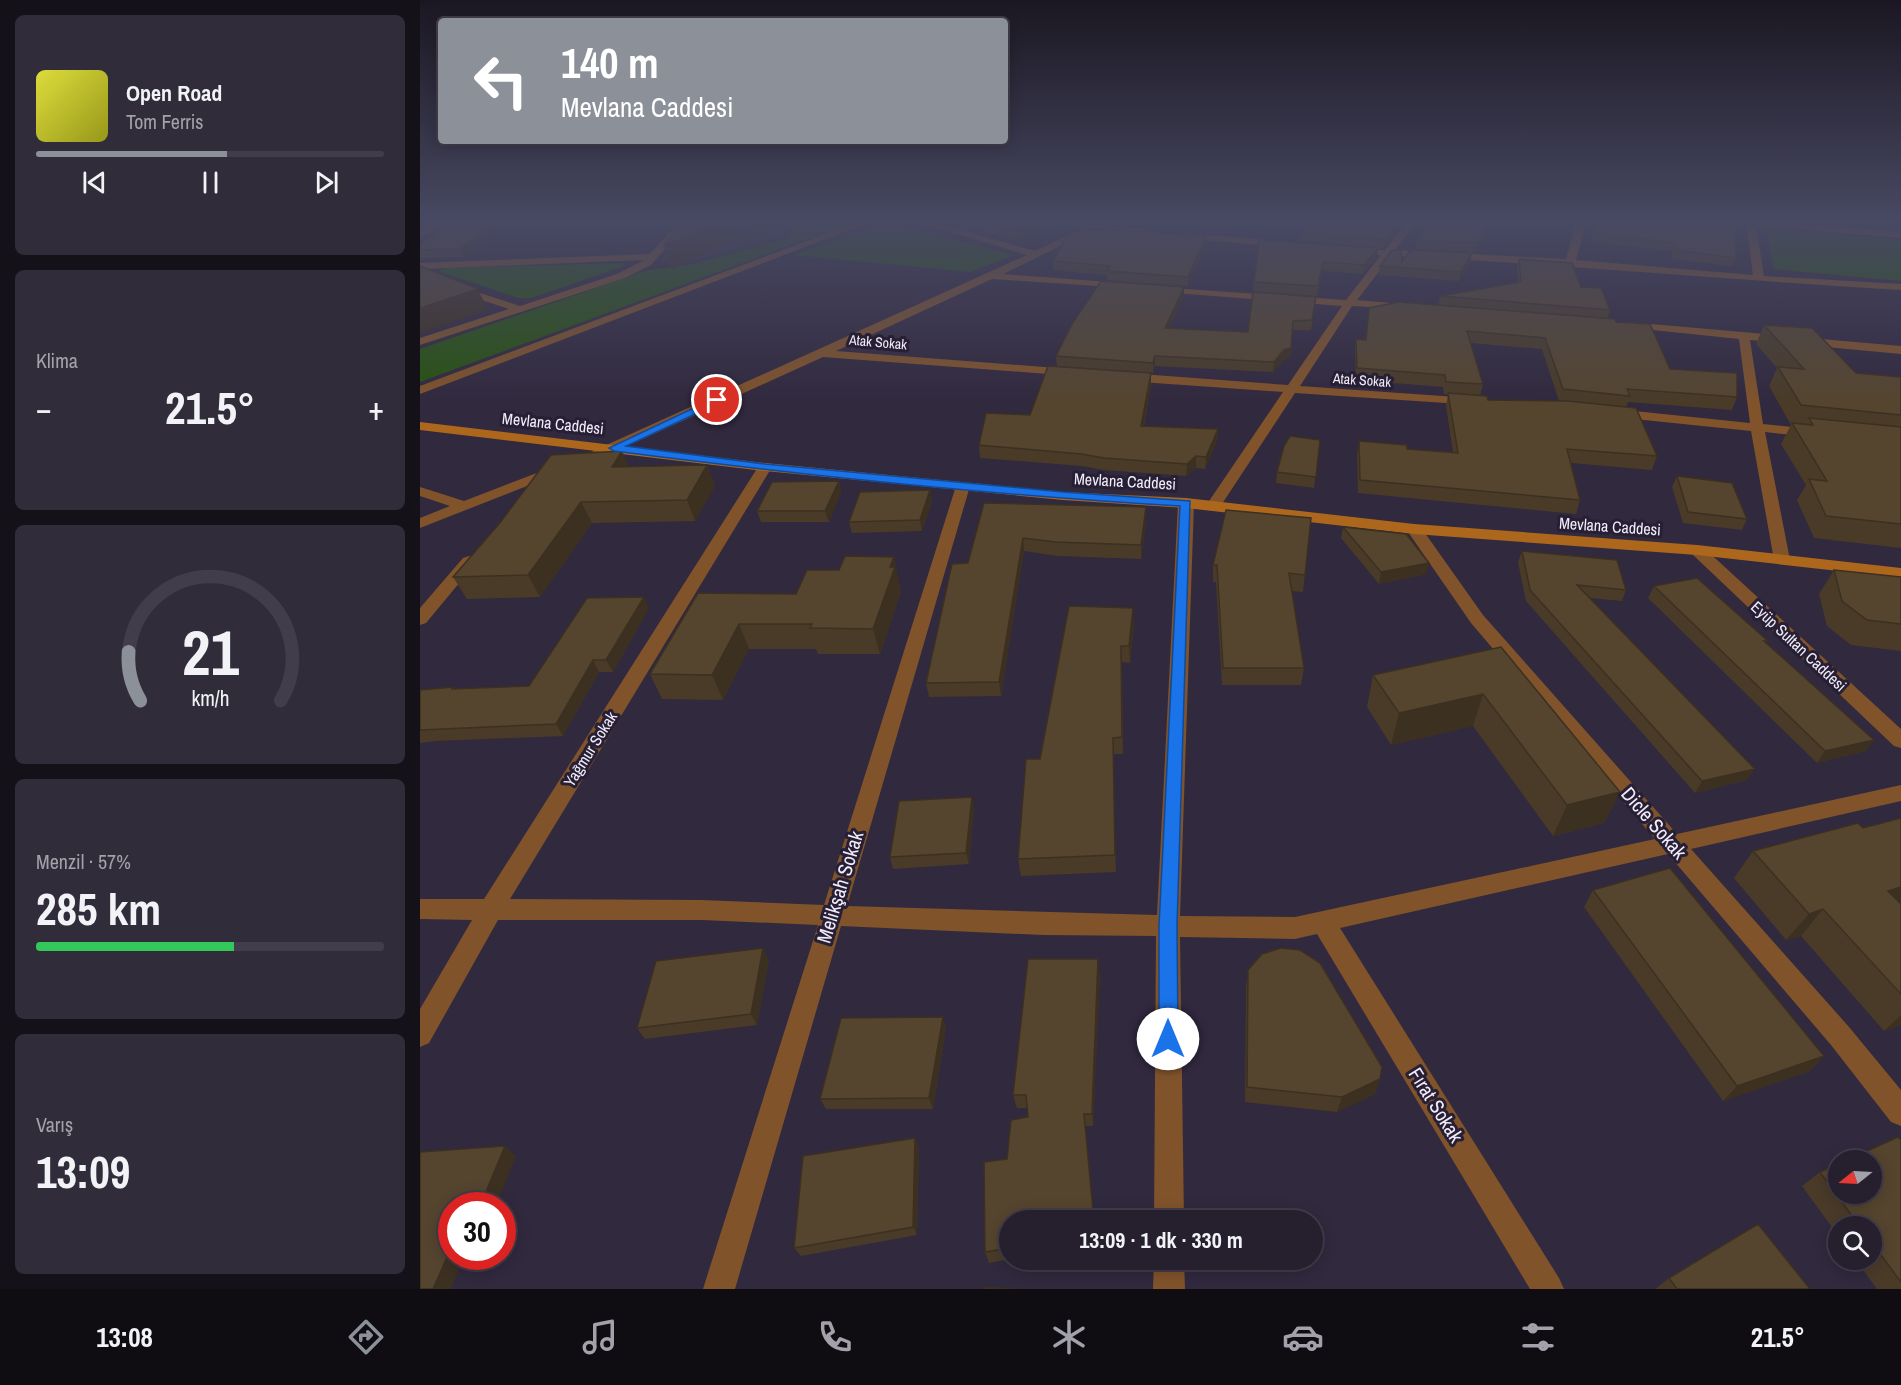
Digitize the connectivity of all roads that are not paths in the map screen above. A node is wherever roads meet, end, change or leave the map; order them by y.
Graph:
1 (599, 283) edge
2 (703, 283) edge
3 (975, 283) edge
4 (1088, 283) edge
5 (1364, 283) edge
6 (1832, 283) edge
7 (442, 284) edge
8 (1901, 287) edge
9 (1349, 303) junction
10 (519, 309) junction
11 (1418, 309) edge
12 (1615, 324) edge
13 (1744, 336) junction
14 (420, 342) edge
15 (1901, 350) edge
16 (821, 352) junction
17 (1078, 373) edge
18 (1114, 376) edge
19 (420, 390) edge
20 (1289, 390) junction
21 (1480, 403) edge
22 (1597, 411) edge
23 (420, 426) edge
24 (1757, 428) junction
25 (1823, 435) edge
26 (614, 448) junction
27 (765, 467) junction
28 (541, 476) junction
29 (963, 486) junction
30 (420, 491) edge
31 (518, 502) edge
32 (1186, 503) junction
33 (465, 506) junction
34 (1213, 507) junction
35 (420, 523) edge
36 (1414, 529) junction
37 (480, 548) edge
38 (1697, 550) junction
39 (1782, 560) junction
40 (1901, 573) edge
41 (420, 620) edge
42 (1901, 741) edge
43 (1901, 793) edge
44 (1673, 844) junction
45 (420, 909) edge
46 (491, 909) junction
47 (832, 915) junction
48 (1323, 922) junction
49 (1168, 926) junction
50 (420, 1034) edge
51 (1901, 1112) edge
52 (1169, 1210) edge
53 (1169, 1270) edge
54 (719, 1289) edge
55 (1169, 1289) edge
56 (1548, 1289) edge

1 - 10 street
2 - 19 street
3 - 16 street
4 - 9 street
5 - 9 street
6 - 8 street
7 - 10 street
9 - 11 street
9 - 20 street
10 - 14 street
12 - 13 street
13 - 15 street
13 - 24 street
16 - 17 street, Atak Sokak
16 - 26 street
18 - 20 street, Atak Sokak
20 - 21 street, Atak Sokak
20 - 34 street
22 - 24 street
23 - 26 street, Mevlana Caddesi
24 - 25 street
24 - 39 street
26 - 27 street, Mevlana Caddesi
26 - 28 street
27 - 29 street, Mevlana Caddesi
27 - 46 street, Yağmur Sokak
28 - 31 street
28 - 33 street
29 - 32 street, Mevlana Caddesi
29 - 47 street, Melikşah Sokak
30 - 33 street
32 - 34 street, Mevlana Caddesi
32 - 49 street
33 - 35 street
34 - 36 street, Mevlana Caddesi
36 - 38 street, Mevlana Caddesi
36 - 44 street, Dicle Sokak
37 - 41 street
38 - 39 street, Mevlana Caddesi
38 - 42 street, Eyüp Sultan Caddesi
39 - 40 street, Mevlana Caddesi
43 - 44 street
44 - 48 street
44 - 51 street, Dicle Sokak
45 - 46 street
46 - 47 street
46 - 50 street, Yağmur Sokak
47 - 49 street
47 - 54 street, Melikşah Sokak
48 - 49 street
48 - 56 street, Fırat Sokak
49 - 52 street
53 - 55 street

